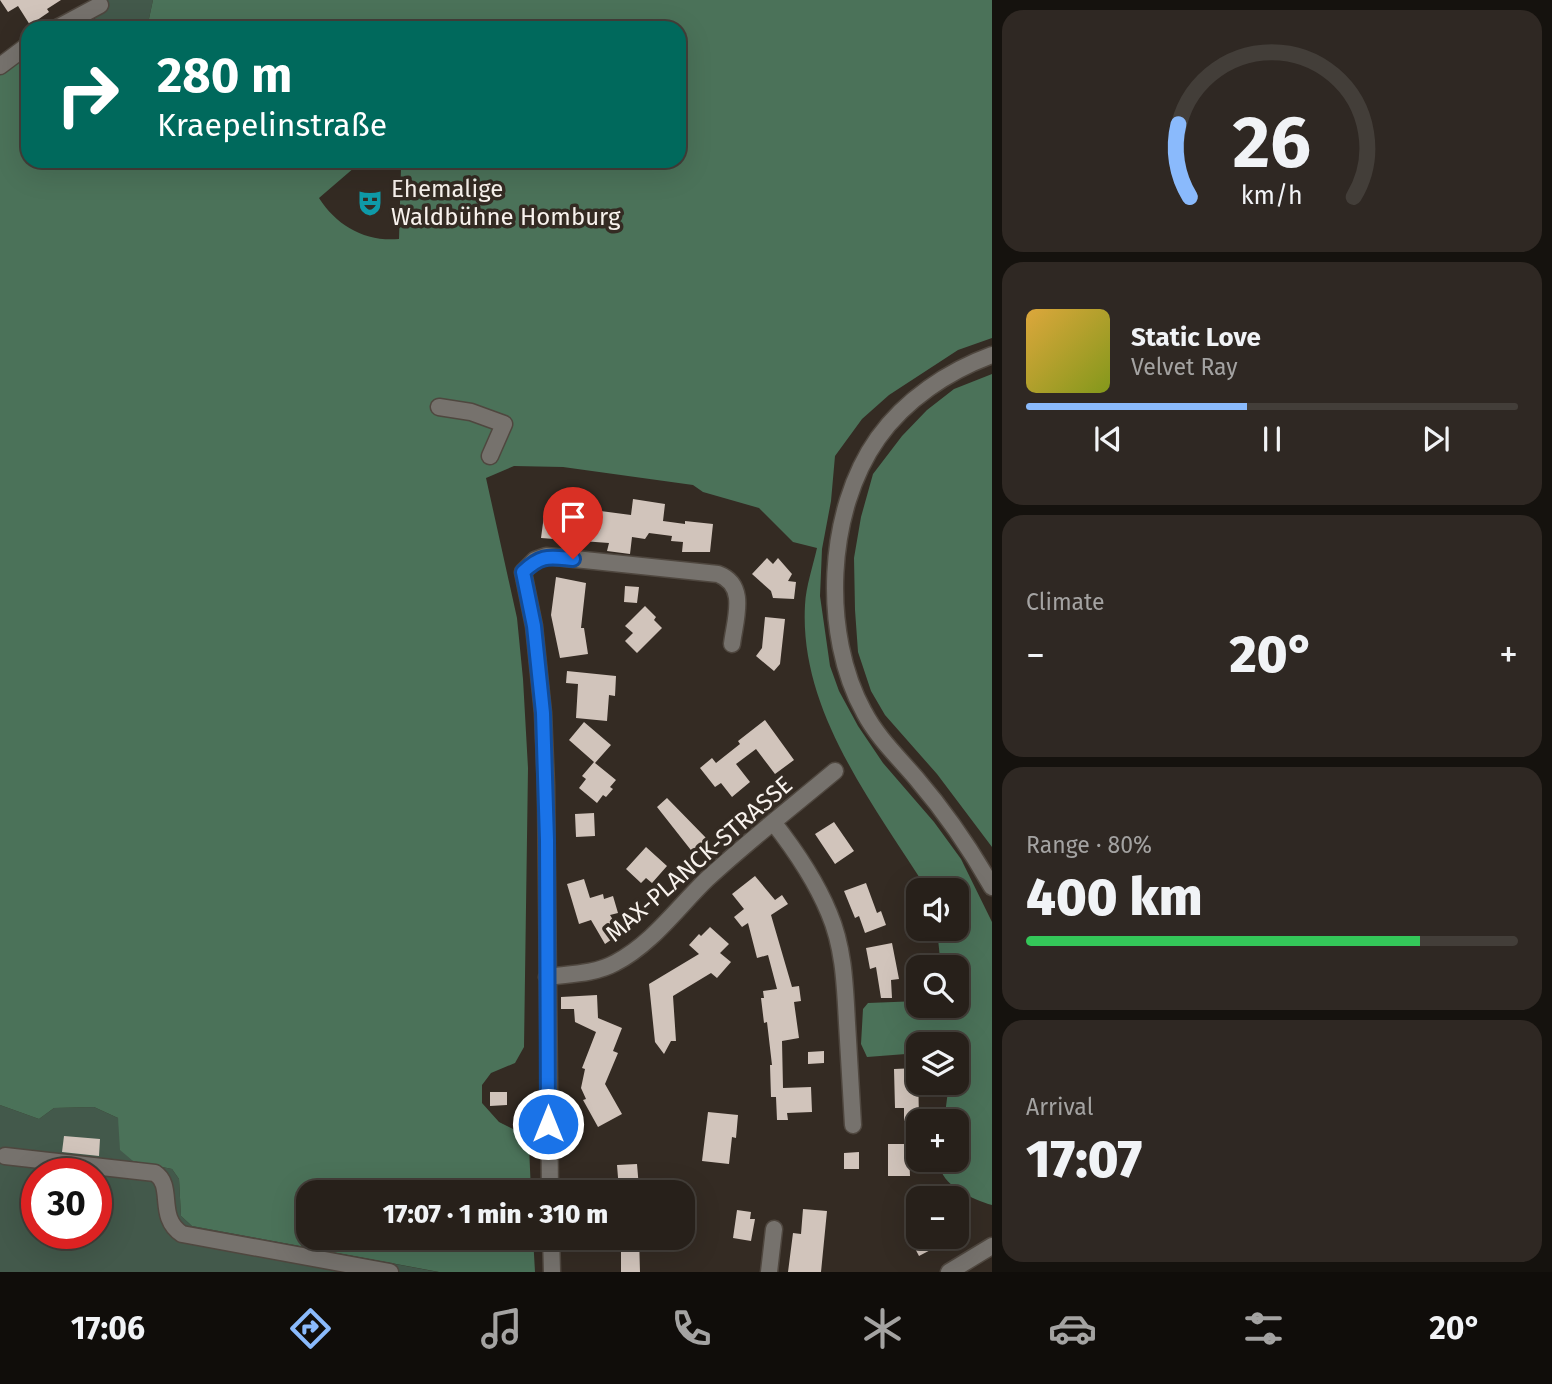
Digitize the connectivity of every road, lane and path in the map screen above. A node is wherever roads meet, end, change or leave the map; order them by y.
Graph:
1 (100, 5) dead end
2 (70, 21) edge
3 (21, 51) edge
4 (0, 66) edge
5 (992, 355) edge
6 (439, 407) dead end
7 (490, 456) dead end
8 (732, 644) dead end
9 (835, 771) dead end
10 (772, 822) junction
11 (992, 887) edge
12 (547, 977) junction
13 (853, 1125) dead end
14 (5, 1156) dead end
15 (550, 1180) edge
16 (774, 1229) dead end
17 (992, 1246) edge
18 (551, 1250) edge
19 (390, 1272) edge
20 (552, 1272) edge
21 (769, 1272) edge
22 (949, 1272) edge

1 - 2 street
3 - 4 street
5 - 11 street
6 - 7 street
8 - 12 street
9 - 10 street, MAX-PLANCK-STRASSE
10 - 12 street, MAX-PLANCK-STRASSE
10 - 13 street
12 - 15 street
14 - 19 street
16 - 21 street
17 - 22 street
18 - 20 street

